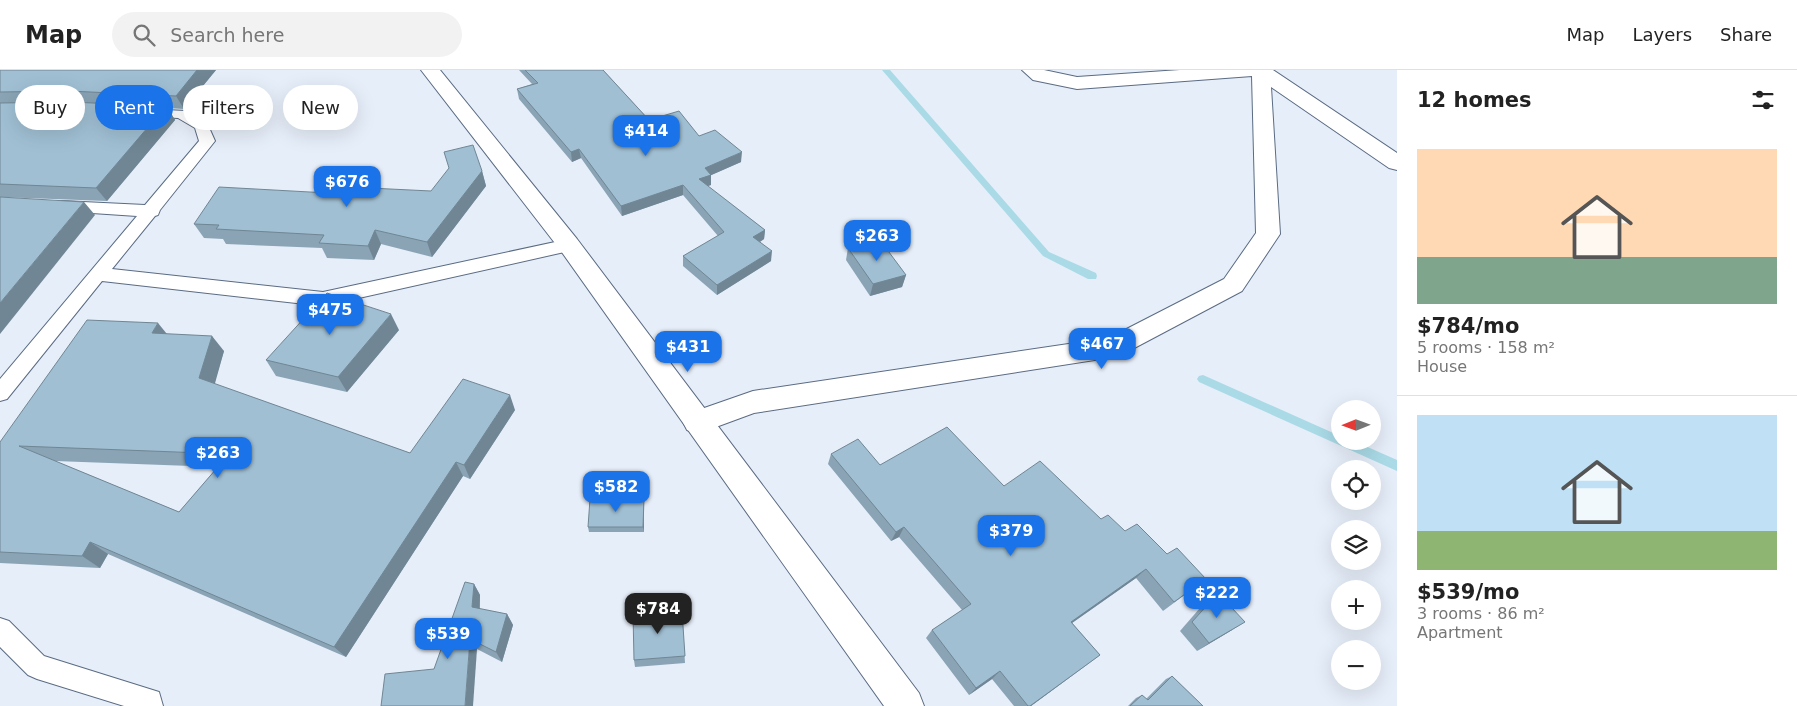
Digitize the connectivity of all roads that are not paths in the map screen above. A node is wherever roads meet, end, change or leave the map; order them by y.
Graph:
1 (430, 70) edge
2 (1032, 70) edge
3 (1260, 70) edge
4 (173, 114) edge
5 (1397, 163) edge
6 (47, 206) edge
7 (152, 211) junction
8 (569, 246) junction
9 (98, 274) junction
10 (0, 392) edge
11 (697, 422) junction
12 (0, 630) edge
13 (150, 706) edge
14 (906, 706) edge

1 - 8 street
2 - 3 street
3 - 5 street
3 - 11 street
4 - 7 lane
6 - 7 lane
7 - 9 lane
8 - 9 lane
8 - 11 street
9 - 10 lane
11 - 14 street
12 - 13 lane

